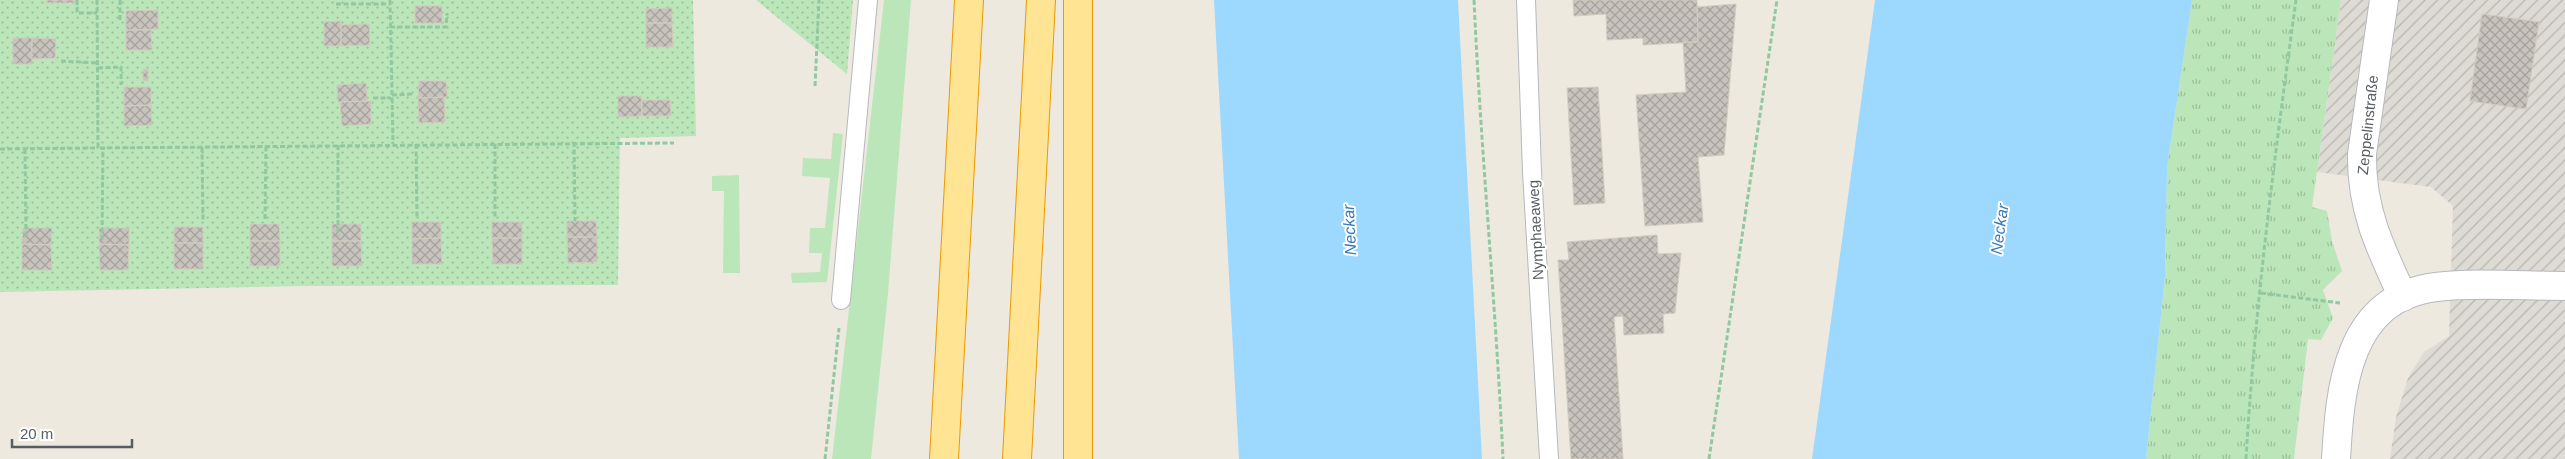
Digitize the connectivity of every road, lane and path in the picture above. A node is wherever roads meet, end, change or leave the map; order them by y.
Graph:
1 (77, 0) edge
2 (97, 0) edge
3 (120, 0) edge
4 (819, 0) edge
5 (868, 0) edge
6 (969, 0) edge
7 (1040, 0) edge
8 (1078, 0) edge
9 (1474, 0) edge
10 (1526, 0) edge
11 (1777, 0) edge
12 (2296, 0) edge
13 (2384, 0) edge
14 (390, 2) edge
15 (336, 4) dead end
16 (447, 13) dead end
17 (97, 14) junction
18 (120, 21) dead end
19 (390, 27) junction
20 (61, 61) dead end
21 (98, 62) junction
22 (98, 68) junction
23 (121, 85) dead end
24 (815, 86) dead end
25 (414, 94) dead end
26 (392, 97) junction
27 (373, 98) dead end
28 (574, 142) junction
29 (674, 143) dead end
30 (393, 144) junction
31 (416, 144) junction
32 (495, 144) junction
33 (266, 145) junction
34 (338, 145) junction
35 (103, 147) junction
36 (202, 147) junction
37 (98, 148) junction
38 (0, 149) edge
39 (25, 149) junction
40 (265, 218) dead end
41 (495, 218) dead end
42 (417, 219) dead end
43 (575, 221) dead end
44 (203, 222) dead end
45 (26, 236) dead end
46 (338, 236) dead end
47 (102, 240) dead end
48 (2565, 286) edge
49 (2261, 293) junction
50 (842, 300) joint
51 (2394, 303) junction
52 (825, 459) edge
53 (944, 459) edge
54 (1017, 459) edge
55 (1078, 459) edge
56 (1502, 459) edge
57 (1549, 459) edge
58 (1709, 459) edge
59 (2246, 459) edge
60 (2336, 459) edge

1 - 17 path
2 - 17 path
3 - 18 path
4 - 24 path
5 - 50 lane
6 - 53 highway
7 - 54 highway
8 - 55 highway
9 - 56 path
10 - 57 lane, Nymphaeaweg
11 - 58 path
12 - 49 path
13 - 51 street, Zeppelinstraße
14 - 15 path
14 - 19 path
16 - 19 path
17 - 21 path
19 - 26 path
20 - 21 path
21 - 22 path
22 - 23 path
22 - 37 path
25 - 26 path
26 - 27 path
26 - 30 path
28 - 29 path
28 - 32 path
28 - 43 path
30 - 31 path
30 - 34 path
31 - 32 path
31 - 42 path
32 - 41 path
33 - 34 path
33 - 36 path
33 - 40 path
34 - 46 path
35 - 36 path
35 - 37 path
35 - 47 path
36 - 44 path
37 - 39 path
38 - 39 path
39 - 45 path
48 - 51 street
49 - 51 path
49 - 59 path
50 - 52 path
51 - 60 street

